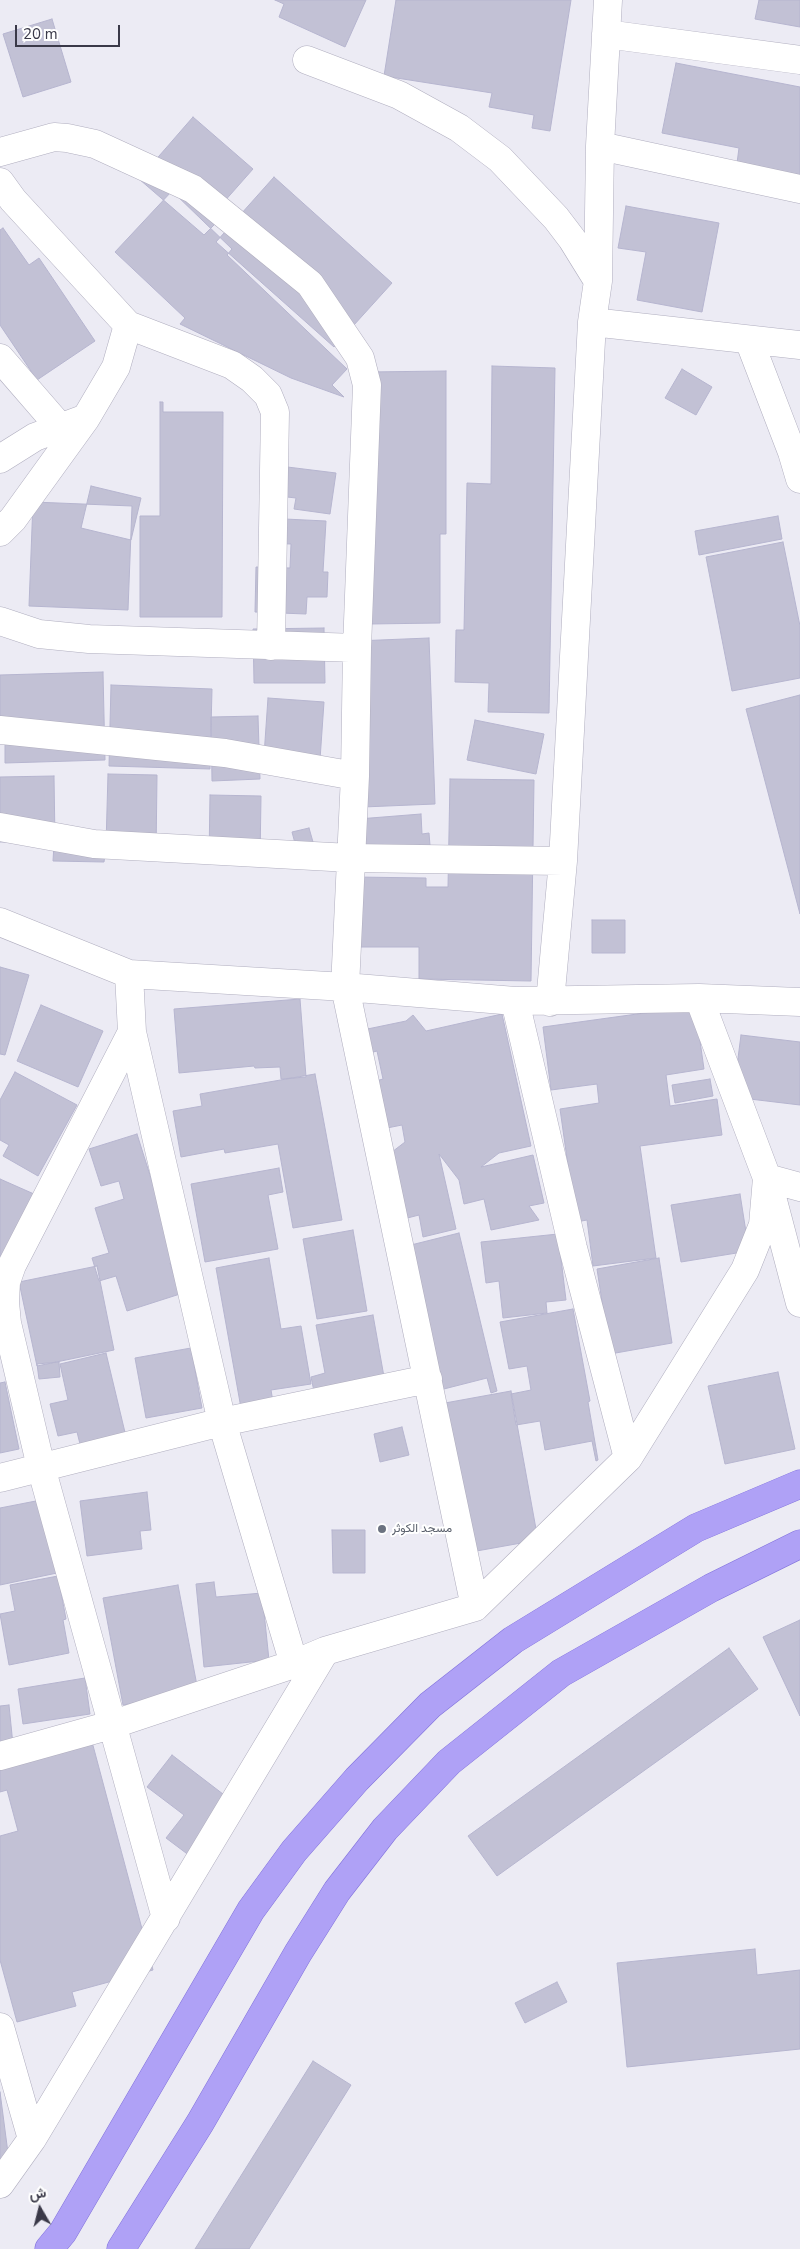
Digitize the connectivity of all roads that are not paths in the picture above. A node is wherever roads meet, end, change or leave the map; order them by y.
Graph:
1 (608, 0) edge
2 (606, 34) junction
3 (306, 60) dead end
4 (800, 60) edge
5 (600, 146) junction
6 (0, 152) edge
7 (0, 182) edge
8 (800, 189) edge
9 (598, 281) junction
10 (592, 322) junction
11 (128, 325) junction
12 (749, 340) junction
13 (800, 345) edge
14 (0, 358) edge
15 (86, 418) junction
16 (60, 426) junction
17 (796, 454) edge
18 (0, 459) edge
19 (800, 479) edge
20 (0, 532) edge
21 (0, 621) edge
22 (271, 646) junction
23 (356, 648) junction
24 (0, 730) edge
25 (355, 776) junction
26 (0, 827) edge
27 (350, 858) junction
28 (563, 861) junction
29 (0, 922) edge
30 (129, 974) junction
31 (345, 987) junction
32 (700, 998) junction
33 (515, 1001) junction
34 (550, 1002) junction
35 (800, 1002) edge
36 (132, 1032) junction
37 (766, 1178) junction
38 (800, 1187) edge
39 (800, 1303) edge
40 (428, 1379) junction
41 (222, 1422) junction
42 (628, 1458) junction
43 (42, 1467) junction
44 (0, 1478) edge
45 (800, 1484) edge
46 (800, 1544) edge
47 (475, 1607) junction
48 (325, 1651) junction
49 (294, 1664) junction
50 (112, 1725) junction
51 (0, 1756) edge
52 (166, 1918) junction
53 (0, 2027) edge
54 (32, 2138) junction
55 (0, 2184) edge
56 (49, 2249) edge
57 (121, 2249) edge

1 - 2 street
2 - 4 street
2 - 5 street
3 - 9 street
5 - 8 street
5 - 9 street
6 - 23 street
7 - 11 street
9 - 10 street
10 - 12 street
10 - 28 street
11 - 15 street
11 - 22 street
12 - 13 street
12 - 17 street
14 - 16 street
15 - 16 street
15 - 20 street
16 - 18 street
17 - 19 street
21 - 22 street
22 - 23 street
23 - 25 street
24 - 25 street
25 - 27 street
26 - 27 street
27 - 28 street
27 - 31 street
28 - 34 street
29 - 30 street
30 - 31 street
30 - 36 street
31 - 33 street
31 - 40 street
32 - 34 street
32 - 35 street
32 - 37 street
33 - 34 street
33 - 42 street
36 - 41 street
36 - 43 street
37 - 38 street
37 - 39 street
37 - 42 street
40 - 41 street
40 - 47 street
41 - 43 street
41 - 49 street
42 - 47 street
43 - 44 street
43 - 50 street
45 - 56 main road
46 - 57 main road
47 - 48 street
48 - 49 street
48 - 52 street
49 - 50 street
50 - 51 street
50 - 52 street
52 - 54 street
53 - 54 street
54 - 55 street

